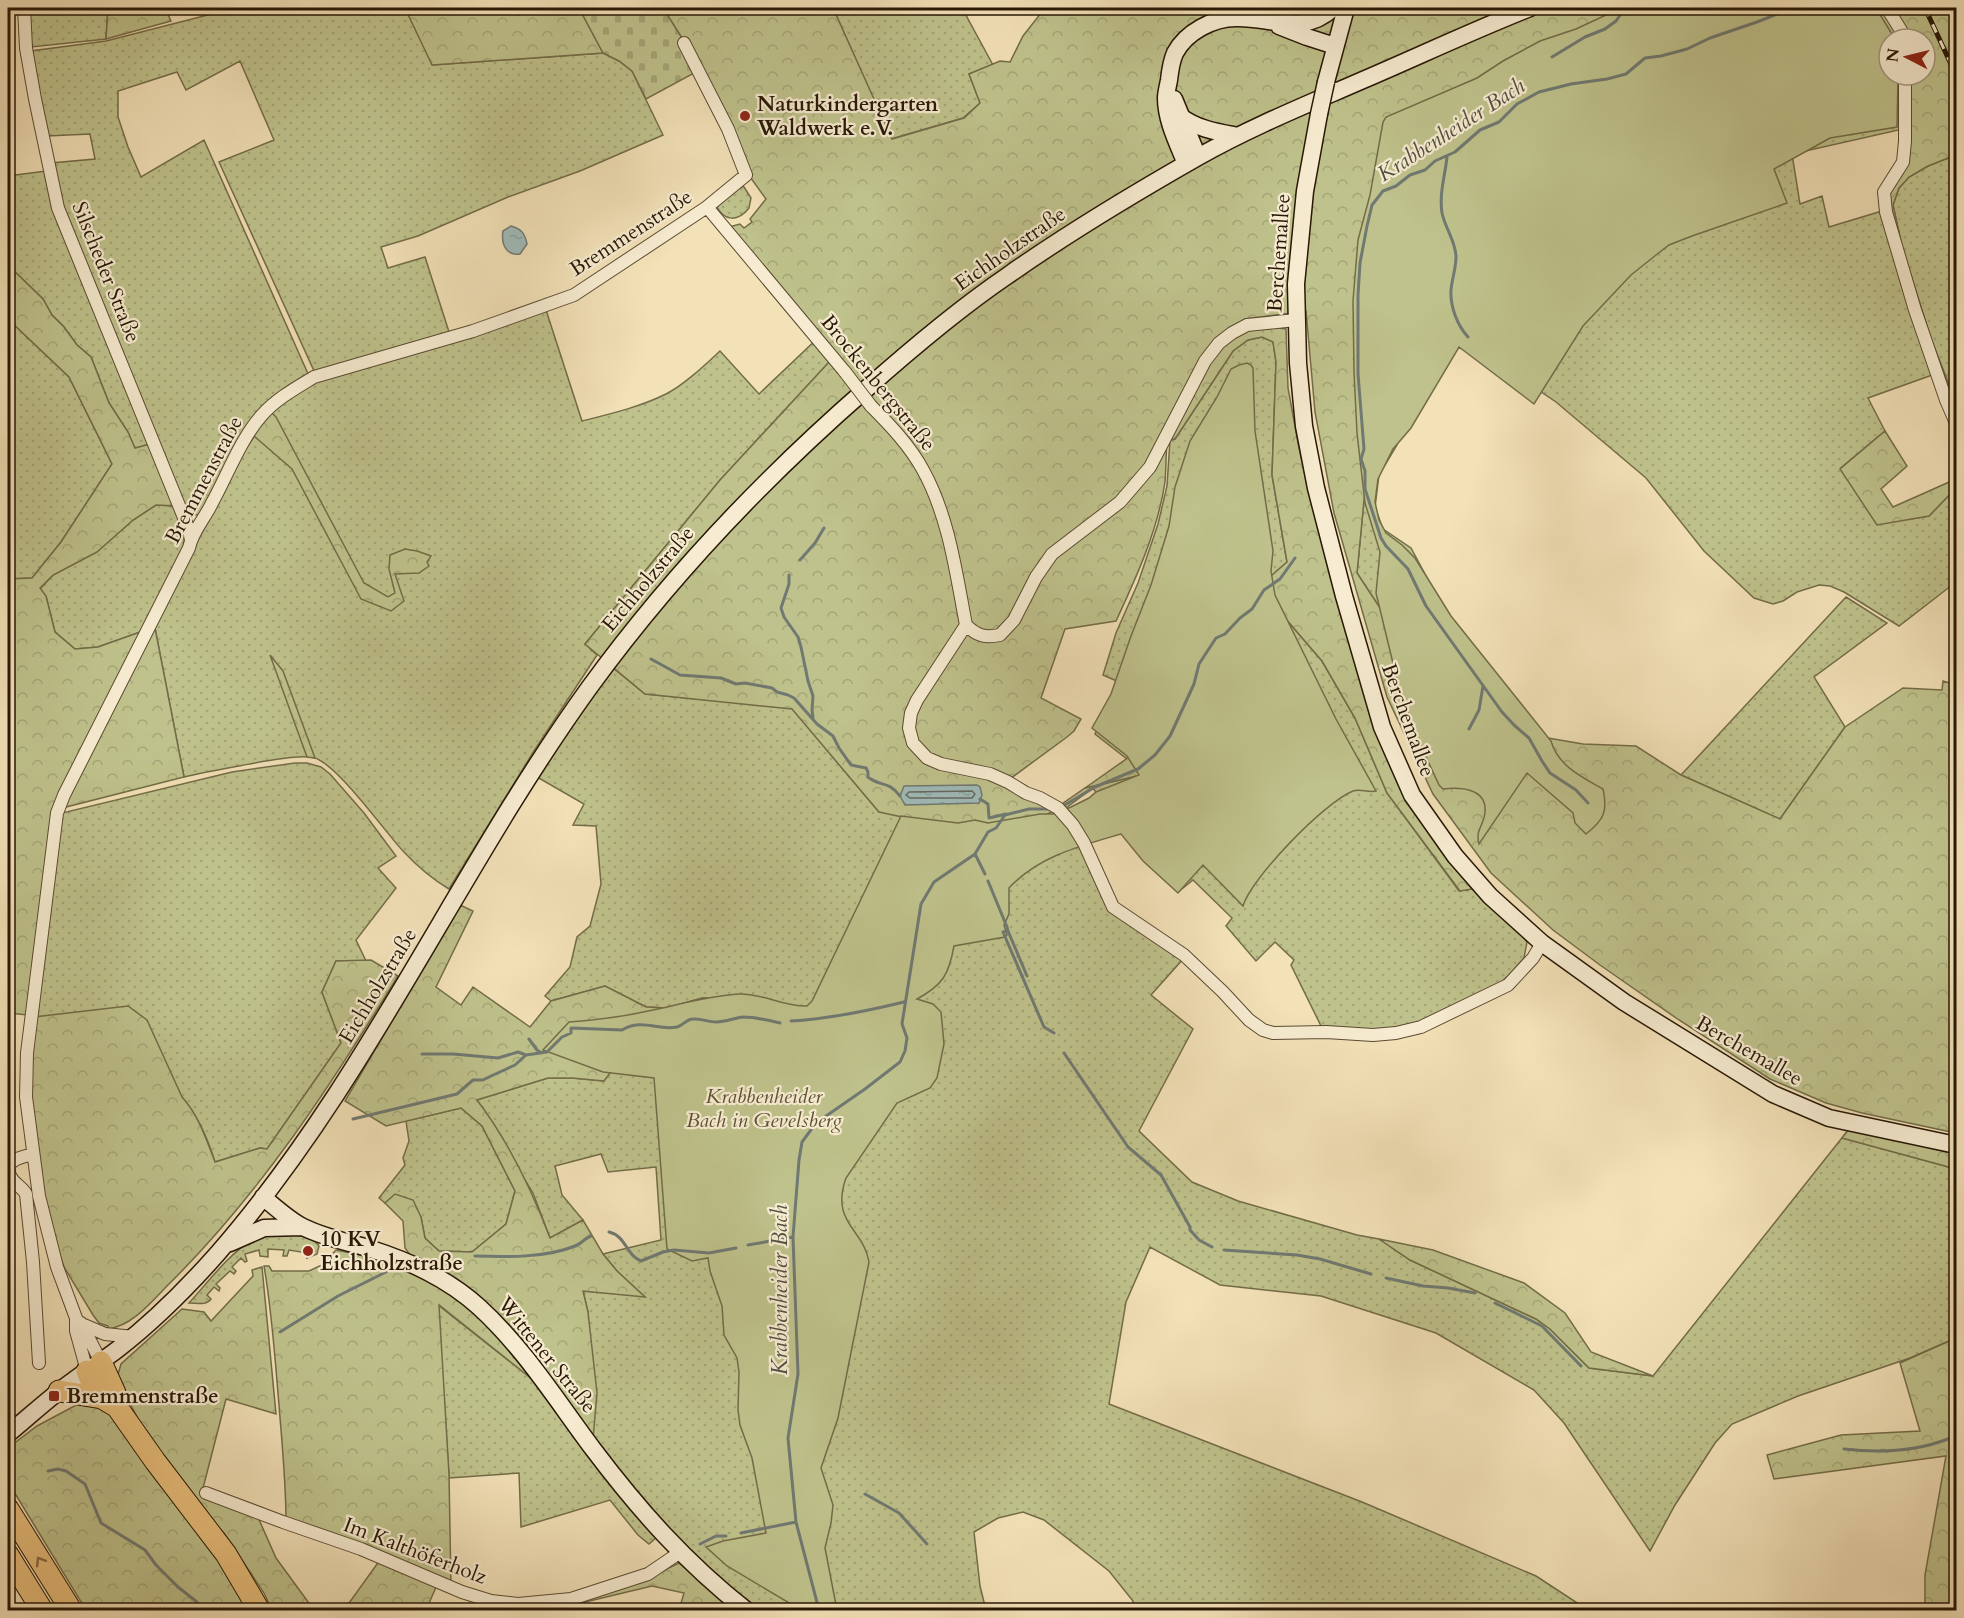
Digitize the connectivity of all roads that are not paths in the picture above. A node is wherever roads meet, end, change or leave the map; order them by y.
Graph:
1 (24, 8) edge
2 (1333, 8) edge
3 (1346, 8) edge
4 (1530, 8) edge
5 (1887, 8) edge
6 (1270, 21) junction
7 (1300, 23) junction
8 (1899, 27) edge
9 (1337, 40) junction
10 (684, 43) dead end
11 (1168, 84) junction
12 (1905, 87) edge
13 (1180, 115) junction
14 (1238, 136) junction
15 (1192, 161) junction
16 (707, 207) junction
17 (1296, 320) junction
18 (1956, 423) edge
19 (190, 540) junction
20 (966, 625) junction
21 (1542, 943) junction
22 (1956, 1145) edge
23 (33, 1154) junction
24 (263, 1197) junction
25 (302, 1227) junction
26 (224, 1246) junction
27 (80, 1322) junction
28 (134, 1337) junction
29 (39, 1363) dead end
30 (94, 1366) junction
31 (60, 1391) junction
32 (110, 1403) junction
33 (8, 1434) edge
34 (207, 1493) dead end
35 (8, 1509) edge
36 (679, 1553) junction
37 (8, 1555) edge
38 (42, 1611) edge
39 (71, 1611) edge
40 (259, 1611) edge
41 (746, 1611) edge

1 - 19 street, Silscheder Straße
2 - 7 main road
3 - 9 main road, Berchemallee
4 - 14 main road, Eichholzstraße
5 - 8 street
6 - 7 main road
6 - 9 main road
6 - 11 main road
7 - 9 main road
9 - 17 main road, Berchemallee, bridge
10 - 16 street, Bremmenstraße
11 - 13 main road
11 - 15 main road
12 - 18 street
13 - 14 main road
13 - 15 main road
14 - 15 main road, Eichholzstraße
15 - 24 main road, Eichholzstraße
16 - 19 street, Bremmenstraße
16 - 20 street, Brockenbergstraße, bridge
17 - 20 street
17 - 21 main road, Berchemallee
19 - 23 street, Bremmenstraße
20 - 21 street
21 - 22 main road, Berchemallee
23 - 27 street, Bremmenstraße
23 - 29 street
24 - 25 main road, Wittener Straße
24 - 26 main road, Eichholzstraße
25 - 26 main road
25 - 36 main road, Wittener Straße
26 - 28 main road, Eichholzstraße
27 - 28 street
27 - 30 street, Bremmenstraße
28 - 30 main road, Eichholzstraße
30 - 31 main road, Eichholzstraße
30 - 32 highway
31 - 32 highway
31 - 33 main road, Eichholzstraße
32 - 40 highway
34 - 36 street, Im Kalthöferholz
39 -> 35 highway
36 - 41 main road, Wittener Straße
37 - 38 highway

